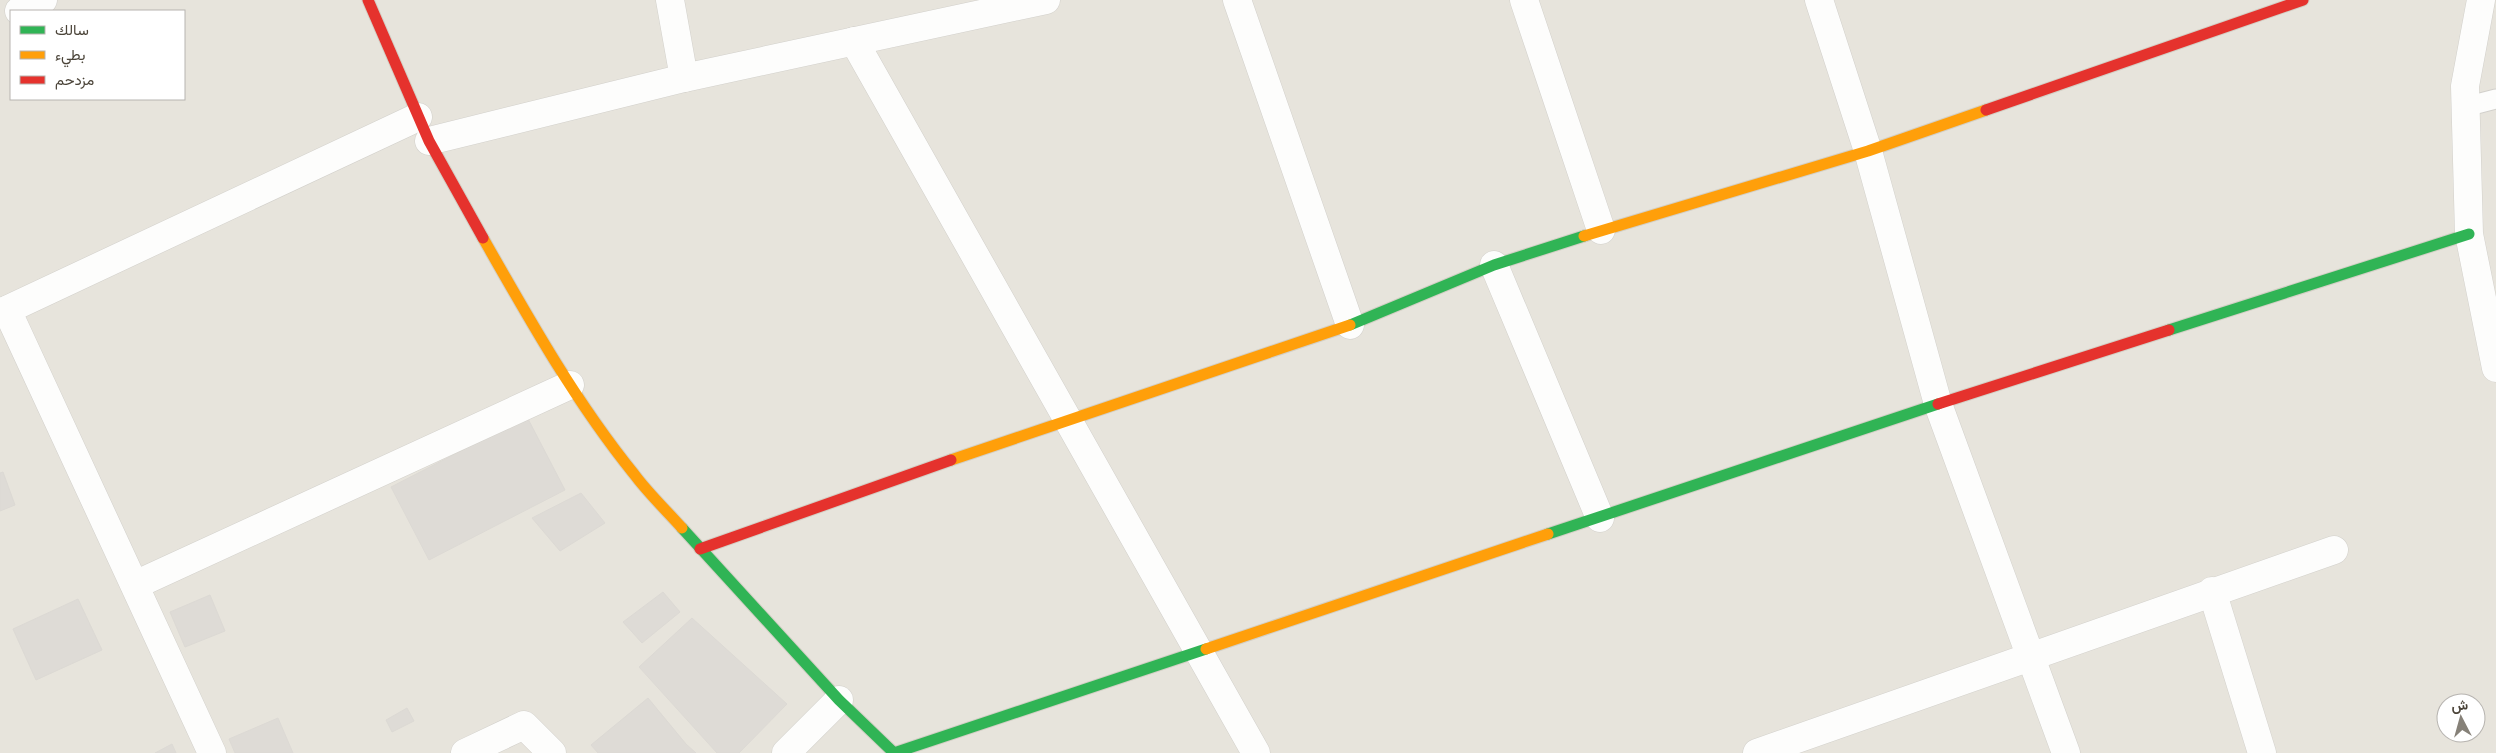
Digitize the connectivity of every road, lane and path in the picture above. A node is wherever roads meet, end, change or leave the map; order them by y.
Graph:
1 (43, 0) edge
2 (368, 0) edge
3 (670, 0) edge
4 (1046, 0) edge
5 (1237, 0) edge
6 (1524, 0) edge
7 (1819, 0) edge
8 (2303, 0) edge
9 (2481, 0) edge
10 (960, 9) edge
11 (21, 10) edge
12 (854, 42) junction
13 (684, 78) junction
14 (2496, 99) edge
15 (2465, 107) junction
16 (424, 129) junction
17 (1868, 151) junction
18 (1601, 230) junction
19 (2469, 234) junction
20 (1494, 265) junction
21 (2489, 301) edge
22 (3, 312) edge
23 (1350, 325) junction
24 (2496, 368) edge
25 (570, 385) junction
26 (1938, 404) junction
27 (1066, 419) junction
28 (1600, 518) junction
29 (700, 549) junction
30 (2334, 550) dead end
31 (135, 585) junction
32 (2212, 591) junction
33 (1198, 650) junction
34 (2031, 655) junction
35 (839, 700) junction
36 (1774, 750) edge
37 (212, 753) edge
38 (465, 753) edge
39 (552, 753) edge
40 (786, 753) edge
41 (894, 753) edge
42 (1256, 753) edge
43 (2066, 753) edge
44 (2262, 753) edge

1 - 11 street
2 - 16 street
3 - 13 street
4 - 10 street
5 - 23 street
6 - 18 street
7 - 17 street
8 - 17 street
9 - 15 street
10 - 12 street
12 - 13 street
12 - 27 street
13 - 16 street
14 - 15 lane
15 - 19 street
16 - 22 street
16 - 25 street
17 - 18 street
17 - 26 street
18 - 20 street
19 - 21 street
19 - 26 street
20 - 23 street
20 - 28 street
21 - 24 street
22 - 31 street
23 - 27 street
25 - 29 street
25 - 31 street
26 - 28 street
26 - 34 street
27 - 29 street
27 - 33 street
28 - 33 street
29 - 35 street
30 - 32 street
31 - 37 street
32 - 34 street
32 - 44 street
33 - 41 street
33 - 42 street
34 - 36 street
34 - 43 street
35 - 40 street
35 - 41 street
38 - 39 street

